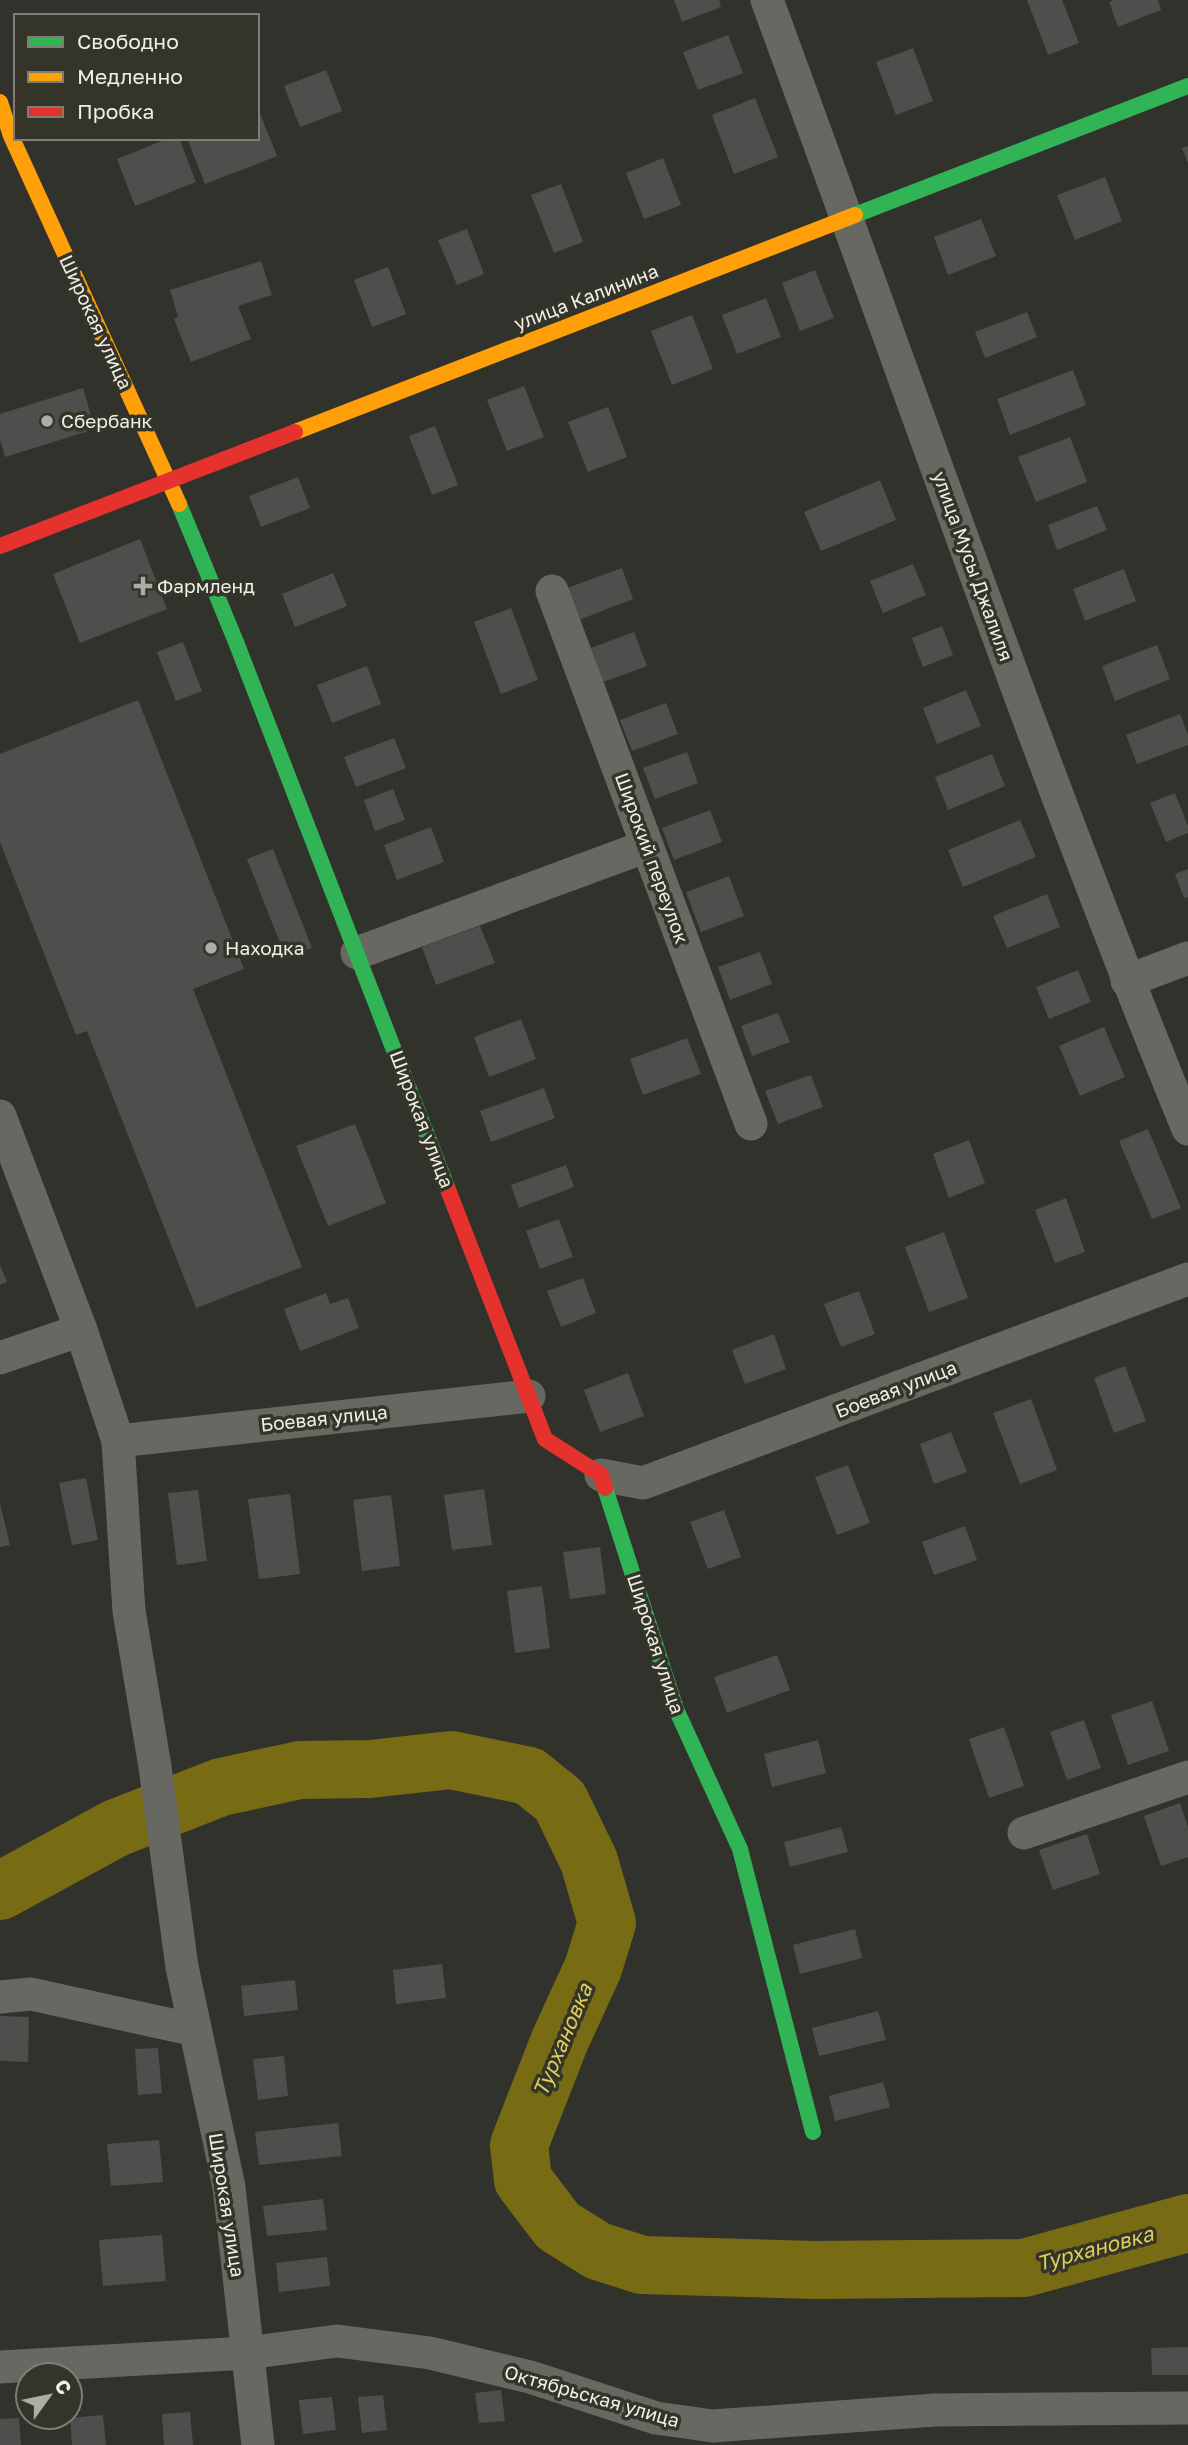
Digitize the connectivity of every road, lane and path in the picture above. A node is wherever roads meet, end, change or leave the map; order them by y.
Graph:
1 (767, 0) edge
2 (1188, 86) edge
3 (0, 102) edge
4 (847, 217) junction
5 (170, 482) junction
6 (0, 546) edge
7 (552, 591) dead end
8 (647, 846) junction
9 (357, 953) junction
10 (1188, 958) edge
11 (1127, 981) junction
12 (0, 1116) edge
13 (751, 1125) dead end
14 (1188, 1129) edge
15 (1188, 1279) edge
16 (81, 1330) junction
17 (0, 1358) edge
18 (529, 1396) junction
19 (118, 1441) junction
20 (601, 1475) junction
21 (1188, 1777) edge
22 (1024, 1833) dead end
23 (0, 1997) edge
24 (195, 2030) junction
25 (813, 2132) dead end
26 (247, 2353) junction
27 (0, 2367) edge
28 (1188, 2408) edge
29 (258, 2445) edge

1 - 4 street, улица Мусы Джалиля
2 - 4 street, улица Калинина
3 - 5 street, Широкая улица
4 - 5 street, улица Калинина
4 - 11 street, улица Мусы Джалиля
5 - 6 street, улица Калинина
5 - 9 street, Широкая улица
7 - 8 street, Широкий переулок
8 - 9 street
8 - 13 street, Широкий переулок
9 - 18 street, Широкая улица
10 - 11 street
11 - 14 street, улица Мусы Джалиля
12 - 16 street
15 - 20 street, Боевая улица
16 - 17 street
16 - 19 street
18 - 19 street, Боевая улица
18 - 20 street, Широкая улица
19 - 24 street, Широкая улица
20 - 25 street, Широкая улица
21 - 22 street
23 - 24 street
24 - 26 street, Широкая улица
26 - 27 street, Октябрьская улица
26 - 28 street, Октябрьская улица
26 - 29 street, Широкая улица

